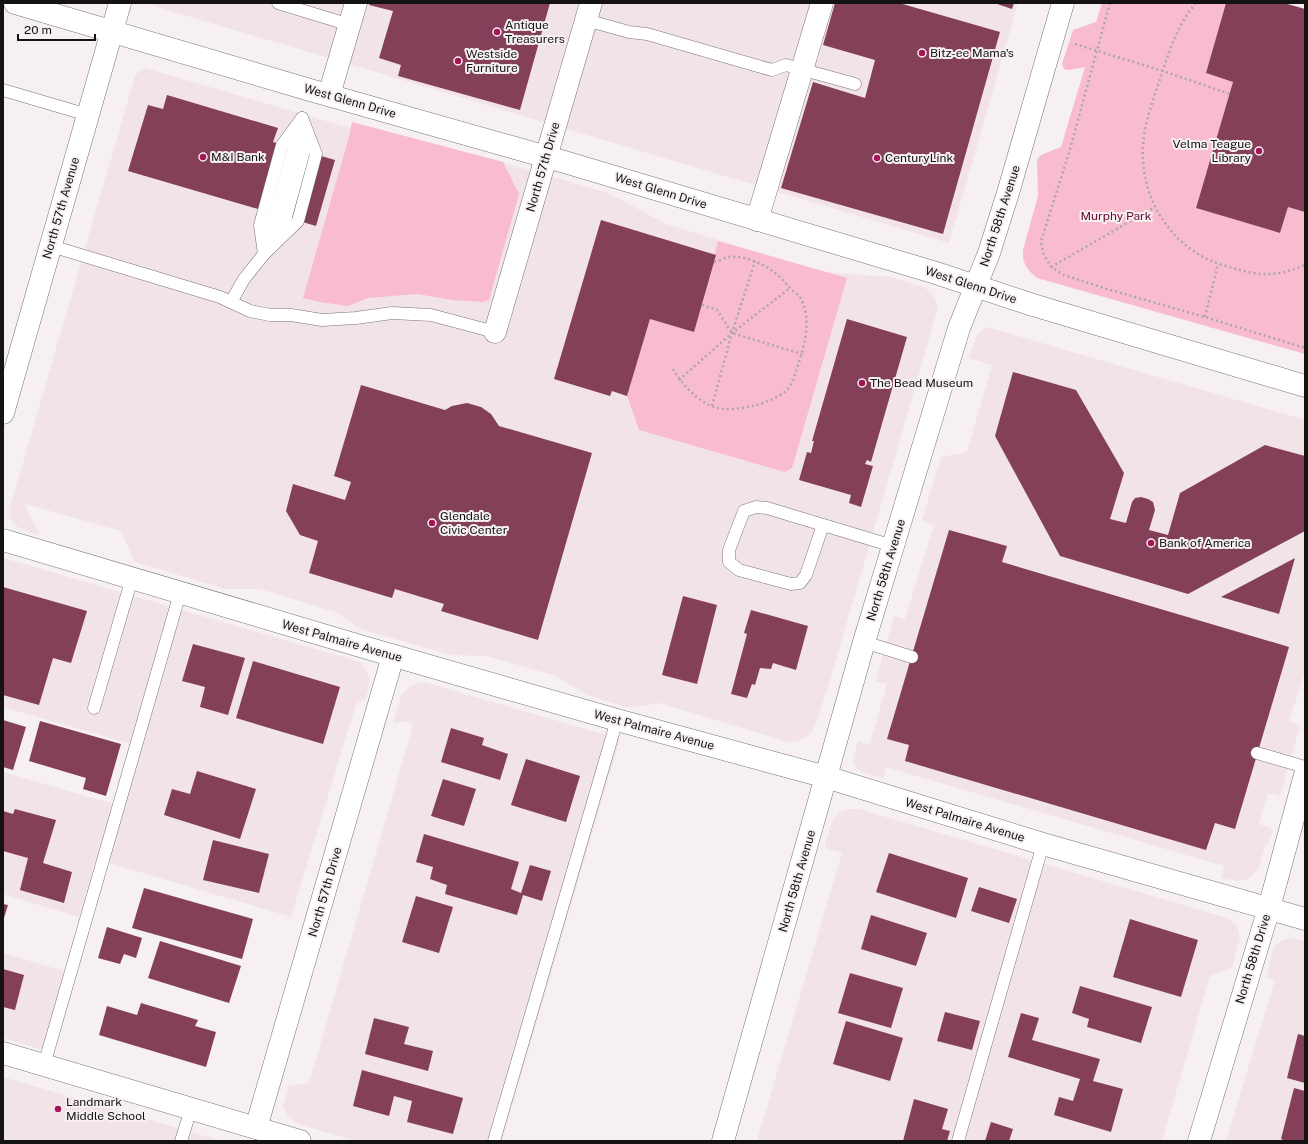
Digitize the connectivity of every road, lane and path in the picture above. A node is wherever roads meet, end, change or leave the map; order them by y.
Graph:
1 (15, 3) edge
2 (120, 3) edge
3 (278, 3) edge
4 (356, 3) edge
5 (822, 3) edge
6 (1063, 3) edge
7 (1110, 3) edge
8 (1196, 3) edge
9 (589, 12) edge
10 (350, 25) junction
11 (112, 31) junction
12 (1071, 43) dead end
13 (1097, 51) junction
14 (802, 69) junction
15 (1163, 71) junction
16 (855, 84) dead end
17 (3, 90) edge
18 (1230, 94) dead end
19 (329, 95) junction
20 (88, 116) junction
21 (545, 157) junction
22 (1155, 207) junction
23 (757, 220) junction
24 (50, 246) junction
25 (264, 254) junction
26 (755, 261) junction
27 (714, 262) dead end
28 (1218, 264) junction
29 (1305, 265) edge
30 (1051, 267) junction
31 (976, 286) junction
32 (790, 288) junction
33 (230, 302) junction
34 (702, 305) dead end
35 (1205, 317) junction
36 (495, 332) joint
37 (732, 333) junction
38 (1305, 348) edge
39 (802, 354) junction
40 (673, 369) dead end
41 (679, 380) junction
42 (1305, 386) edge
43 (712, 406) junction
44 (3, 413) edge
45 (823, 524) junction
46 (3, 540) edge
47 (893, 546) junction
48 (132, 578) junction
49 (180, 593) junction
50 (864, 642) junction
51 (393, 656) junction
52 (912, 657) dead end
53 (94, 708) dead end
54 (617, 720) junction
55 (1257, 753) dead end
56 (1305, 767) edge
57 (1305, 775) edge
58 (826, 777) junction
59 (1043, 844) junction
60 (1269, 908) junction
61 (1305, 919) edge
62 (3, 1053) edge
63 (44, 1065) junction
64 (191, 1109) junction
65 (256, 1128) junction
66 (181, 1141) edge
67 (300, 1141) edge
68 (494, 1141) edge
69 (723, 1141) edge
70 (958, 1141) edge
71 (1199, 1141) edge

1 - 11 street, West Glenn Drive
2 - 11 street, North 57th Avenue
3 - 10 lane
4 - 10 street
5 - 14 street
6 - 31 street, North 58th Avenue
7 - 13 path
8 - 15 path
9 - 14 lane
9 - 21 street, North 57th Drive
10 - 19 street
11 - 19 street, West Glenn Drive
11 - 20 street, North 57th Avenue
12 - 13 path
13 - 15 path
13 - 30 path
14 - 16 lane
14 - 23 street
15 - 18 path
15 - 22 path
17 - 20 lane
19 - 21 street, West Glenn Drive
20 - 24 street, North 57th Avenue
21 - 23 street, West Glenn Drive
21 - 36 street, North 57th Drive
22 - 28 path
22 - 30 path
23 - 31 street, West Glenn Drive
24 - 33 lane
24 - 44 street, North 57th Avenue
25 - 25 lane
25 - 33 lane
26 - 27 path
26 - 32 path
26 - 37 path
28 - 29 path
28 - 35 path
30 - 35 path
31 - 42 street, West Glenn Drive
31 - 47 street, North 58th Avenue
32 - 37 path
32 - 39 path
33 - 36 lane
34 - 37 path
35 - 38 path
37 - 39 path
37 - 41 path
37 - 43 path
39 - 43 path
40 - 41 path
41 - 43 path
45 - 45 lane
45 - 47 lane
46 - 48 street, West Palmaire Avenue
47 - 50 street, North 58th Avenue
48 - 49 street, West Palmaire Avenue
48 - 53 lane
49 - 51 street, West Palmaire Avenue
49 - 63 lane
50 - 52 lane
50 - 58 street, North 58th Avenue
51 - 54 street, West Palmaire Avenue
51 - 65 street, North 57th Drive
54 - 58 street, West Palmaire Avenue
54 - 68 lane
55 - 56 lane
57 - 60 street, North 58th Drive
58 - 59 street, West Palmaire Avenue
58 - 69 street, North 58th Avenue
59 - 60 street, West Palmaire Avenue
59 - 70 lane
60 - 61 street, West Palmaire Avenue
60 - 71 street, North 58th Drive
62 - 63 street
63 - 64 street
64 - 65 street
64 - 66 lane
65 - 67 street

